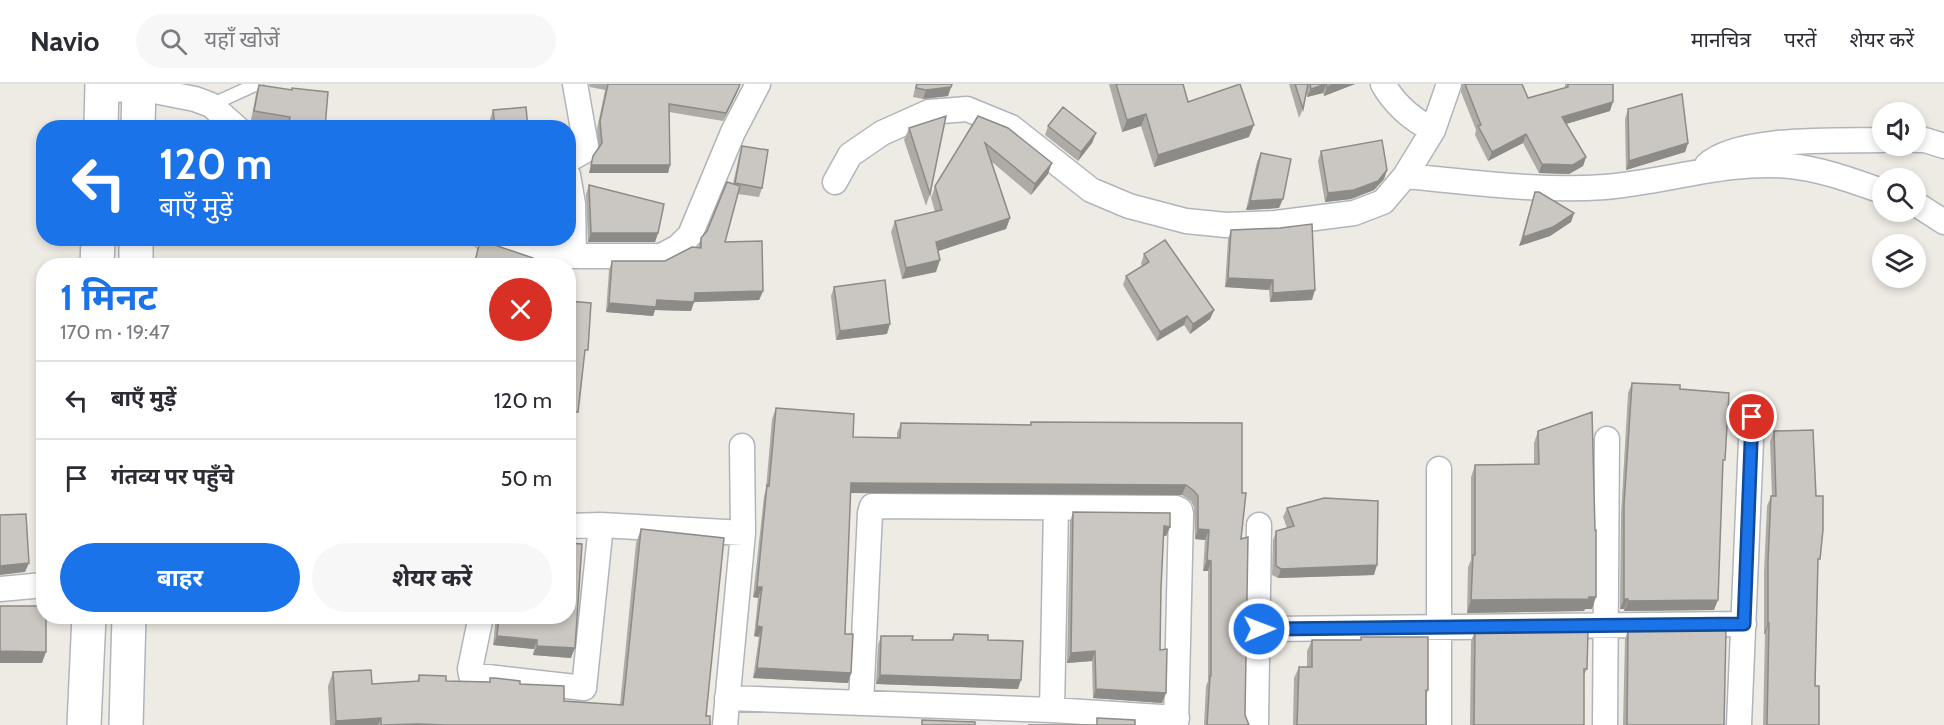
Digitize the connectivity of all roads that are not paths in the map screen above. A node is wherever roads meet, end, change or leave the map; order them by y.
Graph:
1 (257, 84) edge
2 (575, 84) edge
3 (758, 84) edge
4 (1383, 84) edge
5 (1449, 84) edge
6 (139, 86) edge
7 (102, 88) edge
8 (212, 105) junction
9 (101, 120) edge
10 (138, 120) edge
11 (228, 120) edge
12 (1433, 130) junction
13 (1872, 140) edge
14 (1926, 140) edge
15 (1944, 146) edge
16 (576, 156) edge
17 (1702, 170) junction
18 (1406, 176) junction
19 (835, 182) dead end
20 (1872, 188) edge
21 (1926, 210) edge
22 (1944, 222) edge
23 (511, 246) edge
24 (574, 246) edge
25 (574, 256) junction
26 (1752, 417) dead end
27 (1607, 439) dead end
28 (742, 446) dead end
29 (1439, 469) dead end
30 (1056, 508) junction
31 (601, 525) junction
32 (1259, 525) dead end
33 (576, 526) edge
34 (743, 533) junction
35 (36, 586) edge
36 (0, 589) edge
37 (89, 624) edge
38 (129, 624) edge
39 (479, 624) edge
40 (1606, 624) junction
41 (1744, 624) junction
42 (1439, 626) junction
43 (1259, 629) junction
44 (727, 698) junction
45 (861, 703) junction
46 (1052, 710) junction
47 (992, 716) edge
48 (1176, 722) edge
49 (84, 725) edge
50 (126, 725) edge
51 (725, 725) edge
52 (1256, 725) edge
53 (1439, 725) edge
54 (1605, 725) edge
55 (1740, 725) edge

1 - 8 lane
2 - 16 street
3 - 25 street
4 - 12 street
5 - 12 street
6 - 7 street
6 - 8 street
6 - 10 main road
7 - 9 main road
8 - 11 street
12 - 18 street
13 - 17 street
14 - 15 street
17 - 18 street
17 - 20 street
18 - 19 street
21 - 22 street
23 - 25 street
24 - 25 street
26 - 41 street
27 - 40 street
28 - 34 street
29 - 42 street
30 - 45 street
30 - 46 street
30 - 48 street
31 - 33 street
31 - 34 street
31 - 39 street
32 - 43 street
34 - 44 street
35 - 36 street
37 - 49 main road
38 - 50 main road
40 - 41 street
40 - 42 street
40 - 54 street
41 - 55 street
42 - 43 street
42 - 53 street
43 - 52 street
44 - 45 street
44 - 51 street
45 - 47 street
46 - 47 street
46 - 48 street

